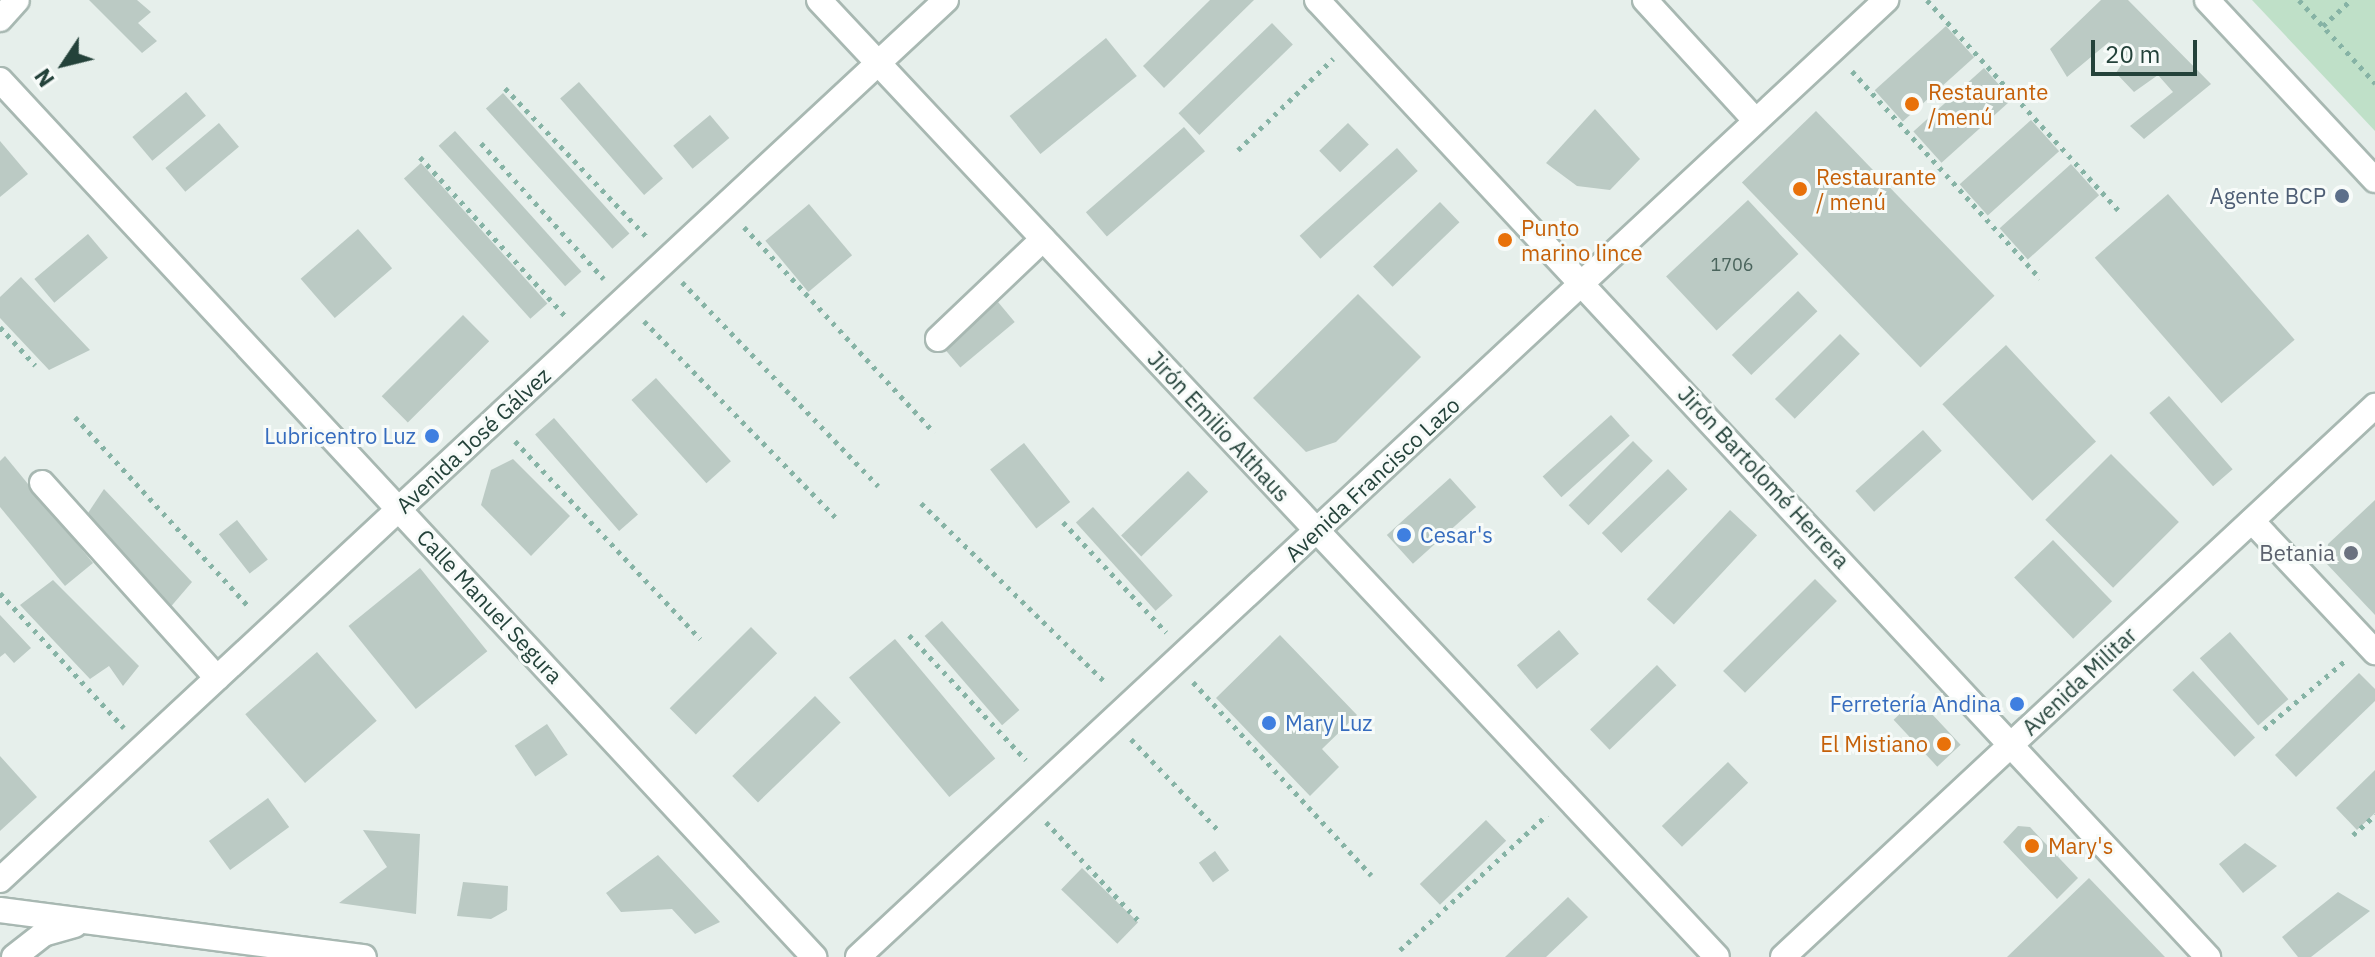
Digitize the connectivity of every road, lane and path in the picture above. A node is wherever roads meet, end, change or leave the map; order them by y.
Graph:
1 (17, 0) edge
2 (819, 0) edge
3 (946, 0) edge
4 (1317, 0) edge
5 (1645, 0) edge
6 (1886, 0) edge
7 (1927, 0) edge
8 (2207, 0) edge
9 (2299, 0) edge
10 (2351, 0) edge
11 (0, 19) edge
12 (2323, 26) junction
13 (1354, 39) junction
14 (1832, 50) junction
15 (878, 63) junction
16 (0, 80) edge
17 (2375, 83) edge
18 (505, 88) dead end
19 (1756, 121) junction
20 (481, 143) dead end
21 (1238, 150) dead end
22 (420, 157) dead end
23 (2375, 180) edge
24 (724, 206) junction
25 (2118, 210) dead end
26 (1043, 239) junction
27 (666, 261) junction
28 (2040, 278) dead end
29 (1584, 281) junction
30 (623, 300) junction
31 (0, 327) edge
32 (584, 337) junction
33 (938, 339) dead end
34 (35, 365) dead end
35 (2375, 406) edge
36 (75, 417) dead end
37 (495, 419) junction
38 (934, 432) dead end
39 (42, 483) dead end
40 (878, 486) dead end
41 (921, 503) dead end
42 (400, 508) junction
43 (838, 520) dead end
44 (2252, 521) junction
45 (1063, 522) dead end
46 (1317, 530) junction
47 (0, 593) edge
48 (269, 629) junction
49 (909, 635) dead end
50 (700, 639) dead end
51 (2371, 648) edge
52 (1180, 658) junction
53 (217, 678) junction
54 (1120, 713) junction
55 (2264, 729) dead end
56 (2011, 745) junction
57 (142, 747) junction
58 (1047, 782) junction
59 (1567, 797) junction
60 (1026, 801) junction
61 (2375, 815) edge
62 (1219, 831) dead end
63 (2353, 835) dead end
64 (1371, 875) dead end
65 (0, 880) edge
66 (0, 910) edge
67 (1138, 920) dead end
68 (101, 924) junction
69 (1400, 950) dead end
70 (14, 957) edge
71 (364, 957) edge
72 (814, 957) edge
73 (858, 957) edge
74 (1717, 957) edge
75 (1783, 957) edge
76 (2208, 957) edge

1 - 11 street
2 - 15 street, Jirón Emilio Althaus
3 - 15 street, Avenida José Gálvez
4 - 13 street, Jirón Bartolomé Herrera
5 - 19 street
6 - 14 street, Avenida Francisco Lazo
7 - 25 path
8 - 23 street
9 - 12 path
10 - 12 path
12 - 17 path
13 - 21 path
13 - 29 street, Jirón Bartolomé Herrera
14 - 19 street, Avenida Francisco Lazo
14 - 28 path
15 - 24 street, Avenida José Gálvez
15 - 26 street, Jirón Emilio Althaus
16 - 42 street, Calle Manuel Segura
18 - 27 path
19 - 29 street, Avenida Francisco Lazo
20 - 30 path
22 - 32 path
24 - 27 street, Avenida José Gálvez
24 - 38 path
26 - 33 street
26 - 46 street, Jirón Emilio Althaus
27 - 30 street, Avenida José Gálvez
27 - 40 path
29 - 46 street, Avenida Francisco Lazo
29 - 56 street, Jirón Bartolomé Herrera
30 - 32 street, Avenida José Gálvez
30 - 43 path
31 - 34 path
32 - 37 street, Avenida José Gálvez
35 - 44 street, Avenida Militar
36 - 48 path
37 - 42 street, Avenida José Gálvez
37 - 50 path
39 - 53 street
41 - 54 path
42 - 48 street, Avenida José Gálvez
42 - 72 street, Calle Manuel Segura
44 - 51 street
44 - 56 street, Avenida Militar
45 - 52 path
46 - 52 street, Avenida Francisco Lazo
46 - 59 street, Jirón Emilio Althaus
47 - 57 path
48 - 53 street, Avenida José Gálvez
49 - 58 path
51 - 55 path
52 - 54 street, Avenida Francisco Lazo
52 - 64 path
53 - 57 street, Avenida José Gálvez
54 - 58 street, Avenida Francisco Lazo
54 - 62 path
56 - 75 street, Avenida Militar
56 - 76 street, Jirón Bartolomé Herrera
57 - 65 street, Avenida José Gálvez
58 - 60 street, Avenida Francisco Lazo
59 - 69 path
59 - 74 street, Jirón Emilio Althaus
60 - 67 path
60 - 73 street, Avenida Francisco Lazo
61 - 63 path
66 - 68 street
68 - 70 street
68 - 71 street

